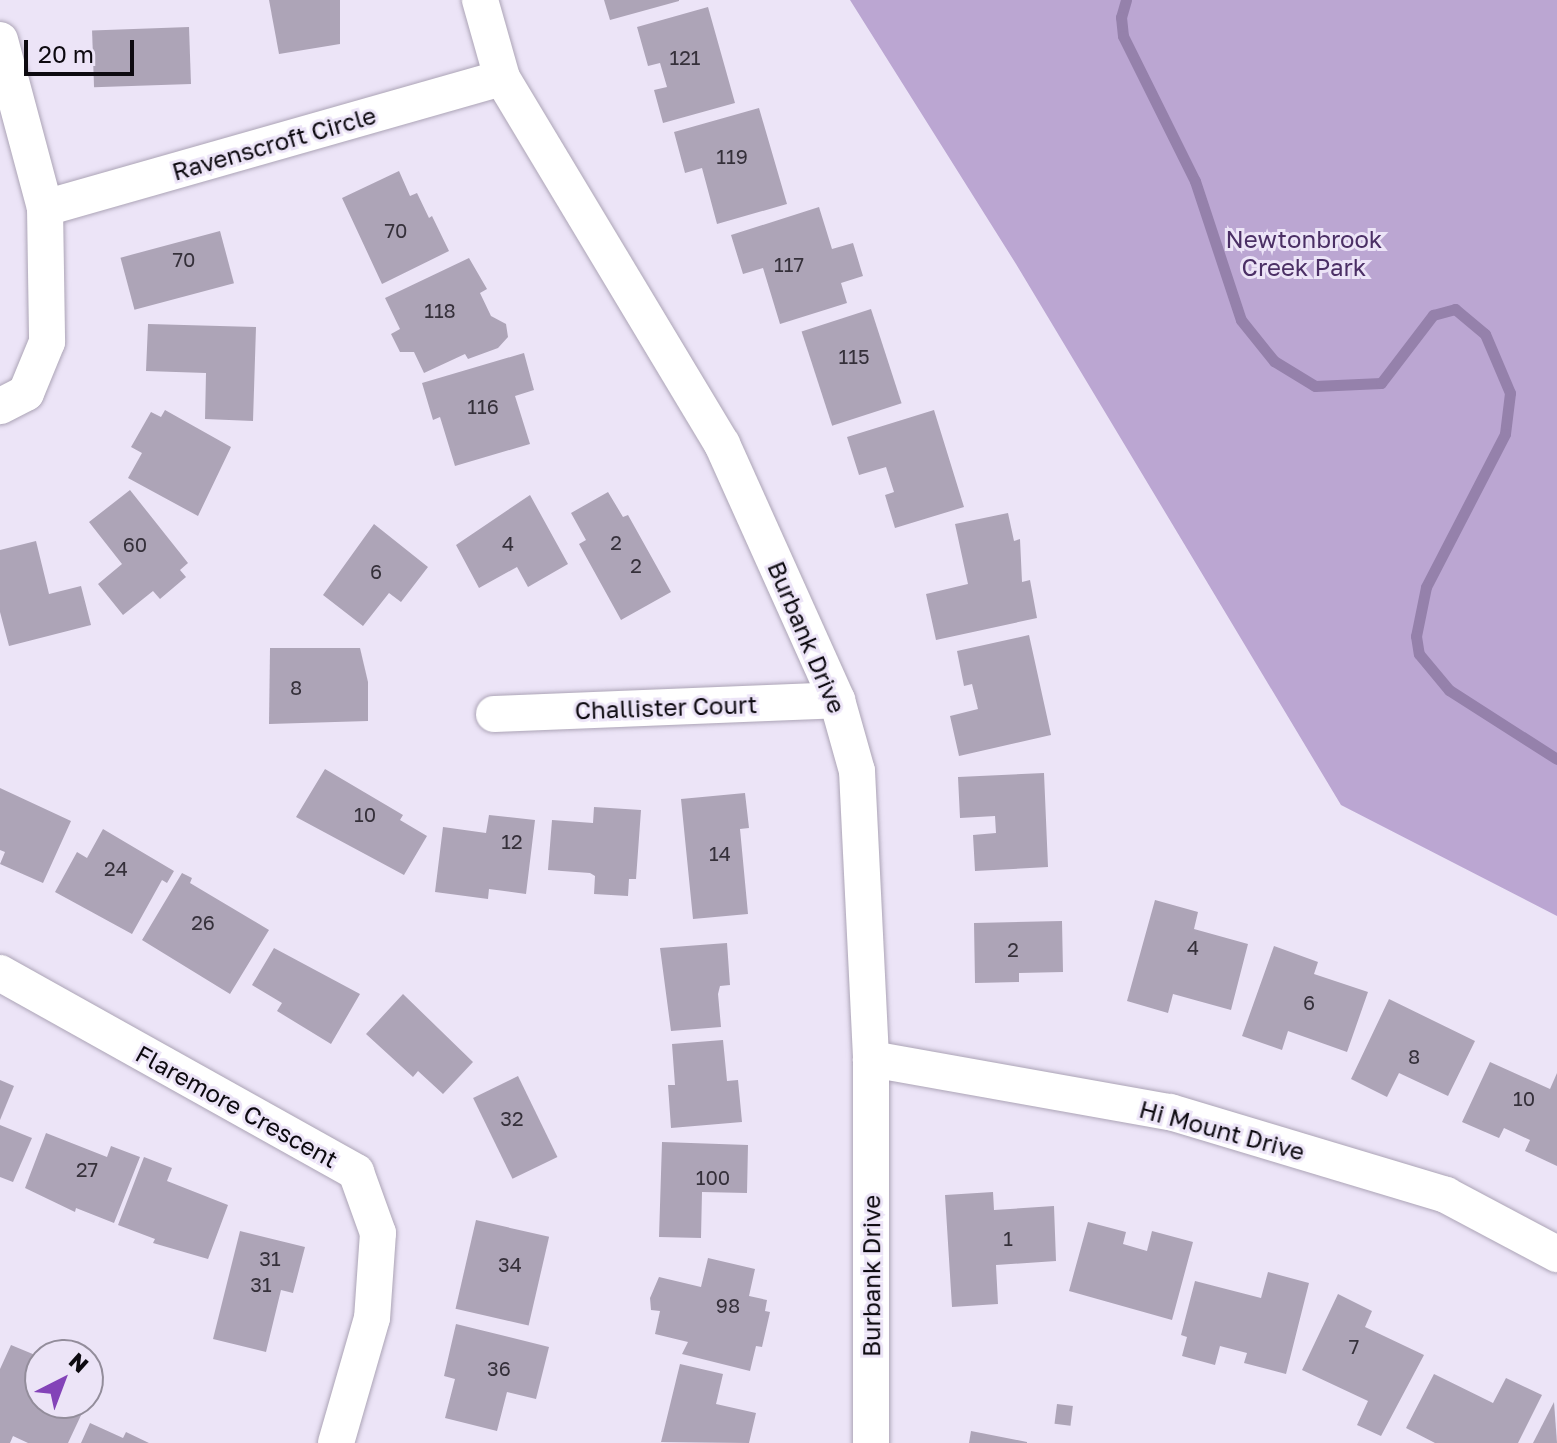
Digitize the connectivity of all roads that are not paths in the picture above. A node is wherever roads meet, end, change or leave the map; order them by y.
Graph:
1 (480, 0) edge
2 (0, 40) edge
3 (502, 78) junction
4 (45, 208) junction
5 (0, 406) edge
6 (837, 700) junction
7 (494, 714) dead end
8 (0, 973) edge
9 (871, 1059) junction
10 (1557, 1254) edge
11 (336, 1443) edge
12 (871, 1443) edge

1 - 3 street, Burbank Drive
2 - 4 street
3 - 4 street, Ravenscroft Circle
3 - 6 street, Burbank Drive
4 - 5 street
6 - 7 street, Challister Court
6 - 9 street, Burbank Drive
8 - 11 street, Flaremore Crescent
9 - 10 street, Hi Mount Drive
9 - 12 street, Burbank Drive

